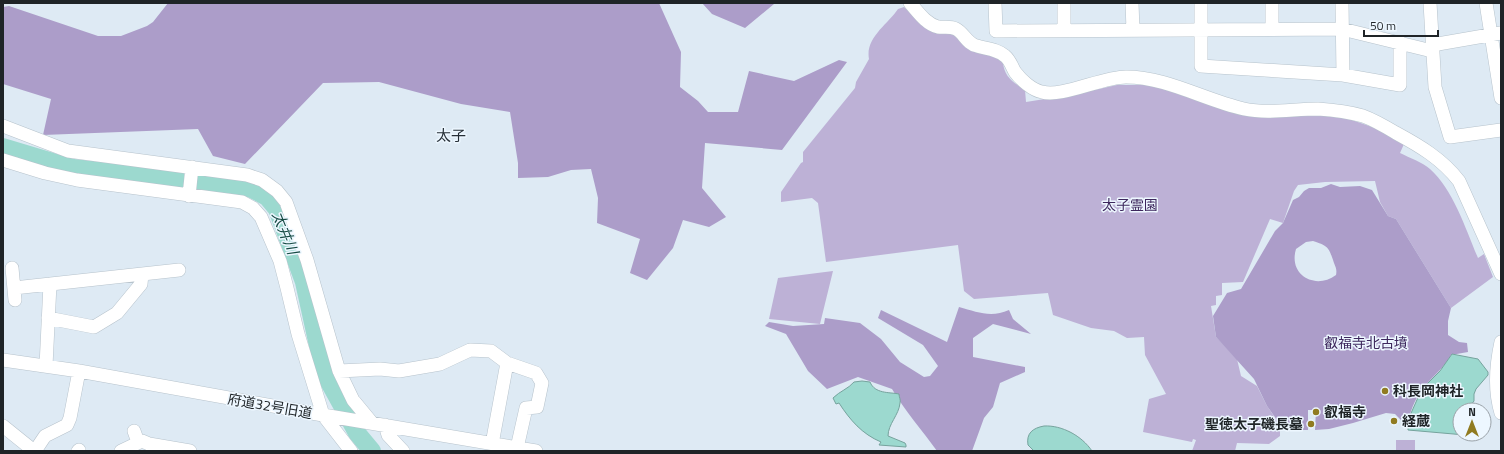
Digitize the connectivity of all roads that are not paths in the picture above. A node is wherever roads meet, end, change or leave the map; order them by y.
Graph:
1 (910, 3) edge
2 (995, 3) edge
3 (1064, 3) edge
4 (1132, 3) edge
5 (1201, 3) edge
6 (1272, 3) edge
7 (1342, 3) edge
8 (1430, 3) edge
9 (1486, 3) edge
10 (1272, 28) junction
11 (1201, 29) junction
12 (1342, 29) junction
13 (1064, 30) junction
14 (1133, 30) junction
15 (996, 31) junction
16 (1496, 34) edge
17 (1400, 42) junction
18 (1432, 48) junction
19 (993, 49) junction
20 (1343, 75) junction
21 (1501, 98) edge
22 (3, 126) edge
23 (1501, 130) edge
24 (3, 160) edge
25 (192, 169) junction
26 (189, 193) junction
27 (12, 268) dead end
28 (179, 270) dead end
29 (142, 274) junction
30 (1501, 274) edge
31 (50, 284) junction
32 (48, 318) junction
33 (1501, 342) edge
34 (3, 360) edge
35 (507, 363) junction
36 (46, 366) junction
37 (79, 371) junction
38 (339, 371) junction
39 (1501, 413) edge
40 (329, 416) junction
41 (374, 424) junction
42 (3, 426) edge
43 (492, 444) junction
44 (518, 448) junction
45 (38, 450) edge
46 (121, 451) edge
47 (190, 451) edge
48 (351, 451) edge
49 (403, 451) edge
50 (536, 451) edge

1 - 19 street
2 - 15 street
3 - 13 street
4 - 14 street
5 - 11 street
6 - 10 street
7 - 12 street
8 - 18 street
9 - 16 street
10 - 11 street
10 - 12 street
11 - 14 street
11 - 20 street
12 - 17 street
12 - 20 street
13 - 14 street
13 - 15 street
15 - 19 street
16 - 18 street
16 - 21 street
17 - 18 street
17 - 20 street
18 - 23 street
19 - 30 street
22 - 25 street
24 - 26 street
25 - 26 street
25 - 38 street
26 - 40 street
27 - 31 street
28 - 29 street
29 - 31 street
29 - 32 street
31 - 32 street
32 - 36 street
33 - 39 street
34 - 36 street, 府道32号旧道
35 - 38 street
35 - 43 street
35 - 44 street
36 - 37 street, 府道32号旧道
37 - 40 street, 府道32号旧道
37 - 45 street
38 - 41 street
40 - 41 street, 府道32号旧道
40 - 48 street
41 - 43 street, 府道32号旧道
41 - 49 street
42 - 45 street
43 - 44 street, 府道32号旧道
44 - 50 street, 府道32号旧道
46 - 47 street

